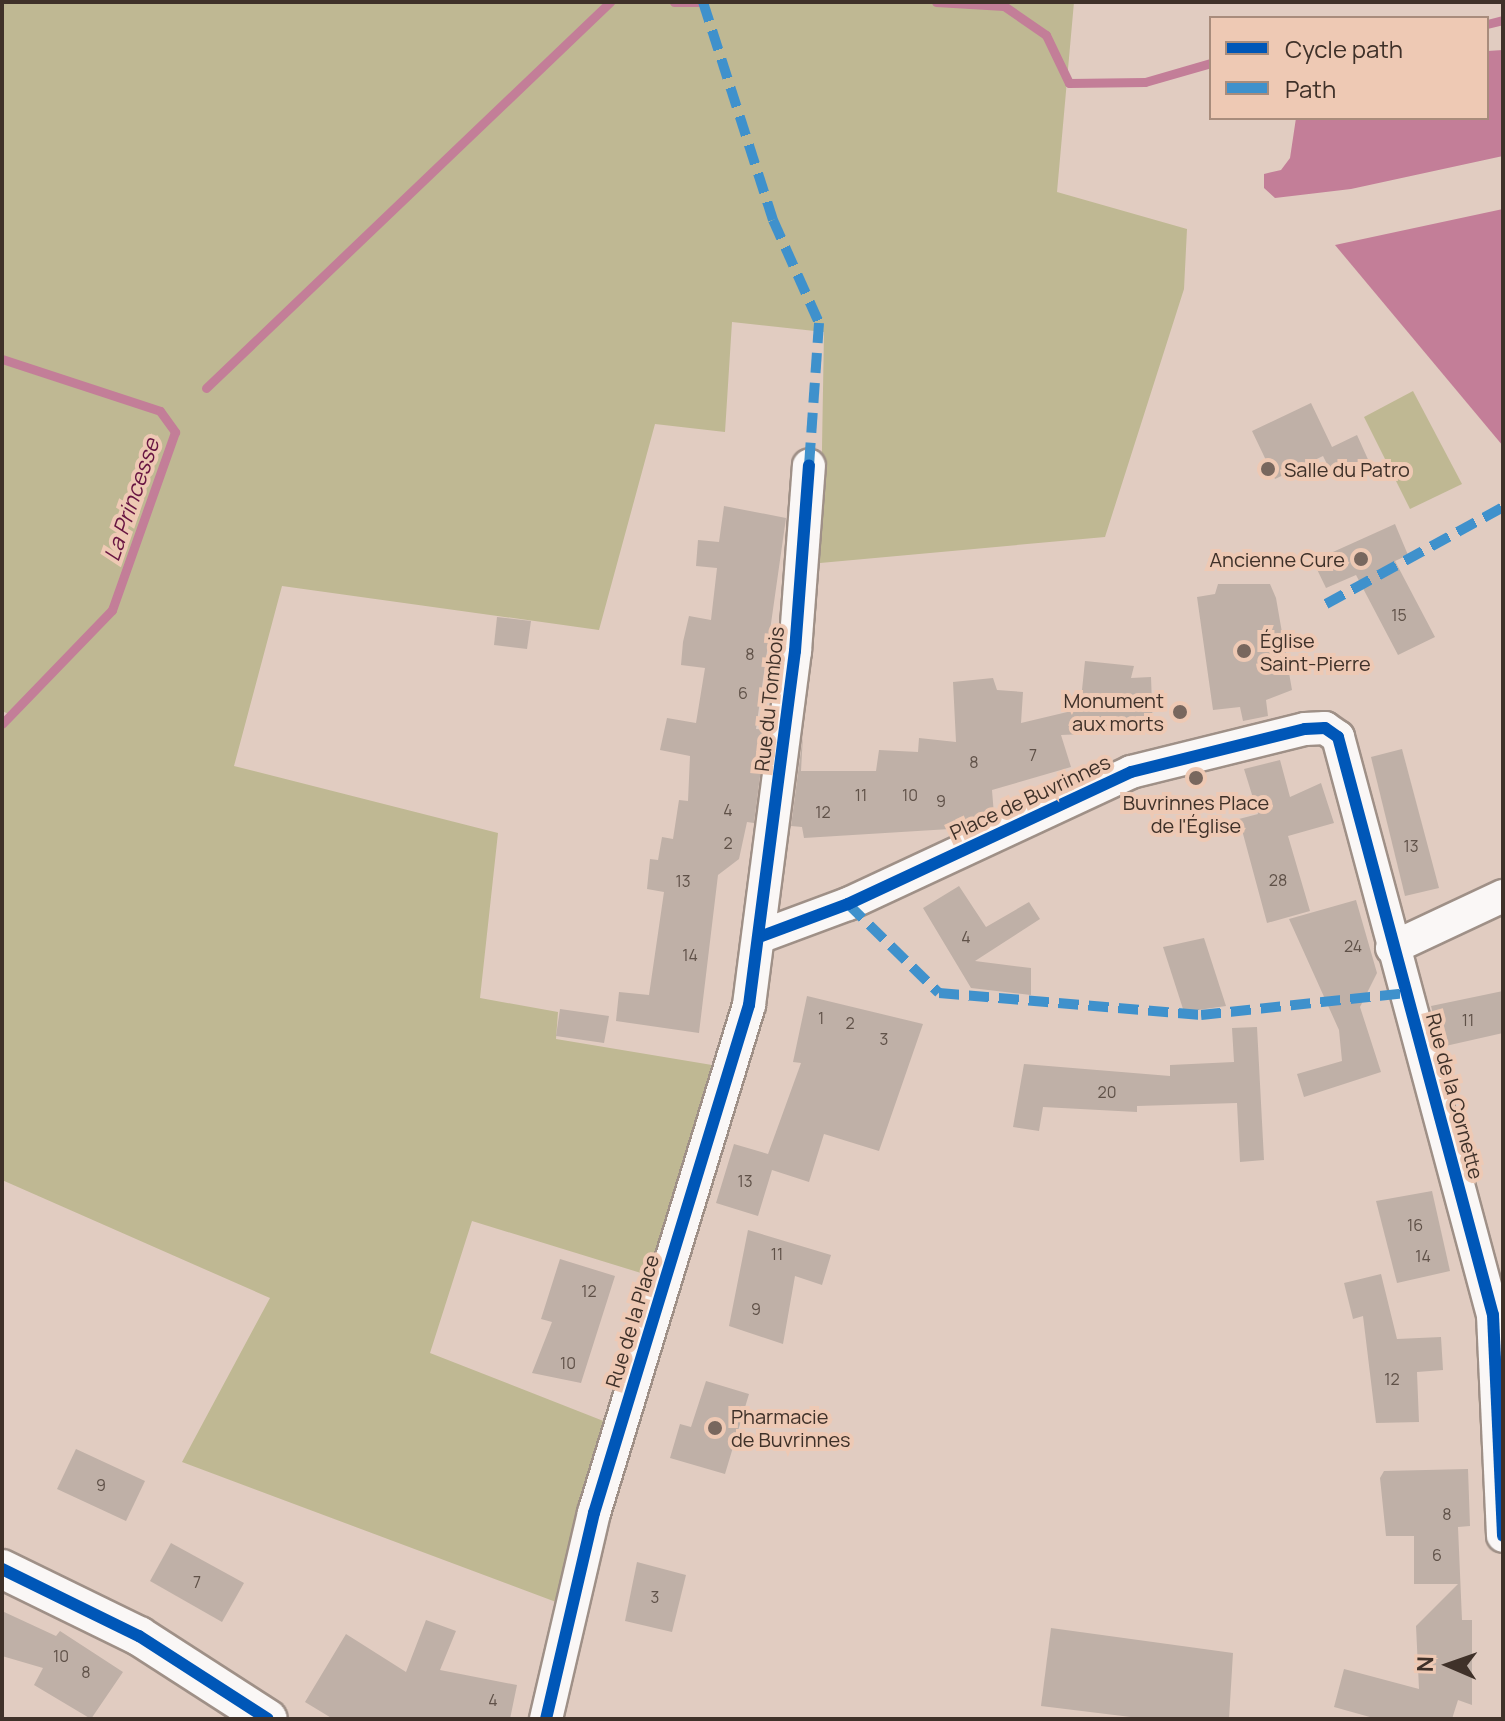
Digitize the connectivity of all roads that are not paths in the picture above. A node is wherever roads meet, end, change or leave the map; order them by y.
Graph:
1 (809, 466) dead end
2 (1325, 728) joint
3 (1503, 896) edge
4 (762, 936) junction
5 (1392, 948) junction
6 (1503, 1536) edge
7 (2, 1569) edge
8 (268, 1719) edge
9 (546, 1719) edge

1 - 4 street, Rue du Tombois
2 - 4 street, Place de Buvrinnes
2 - 5 street, Rue de la Cornette
3 - 5 street
4 - 9 street, Rue de la Place
5 - 6 street, Rue de la Cornette
7 - 8 street

